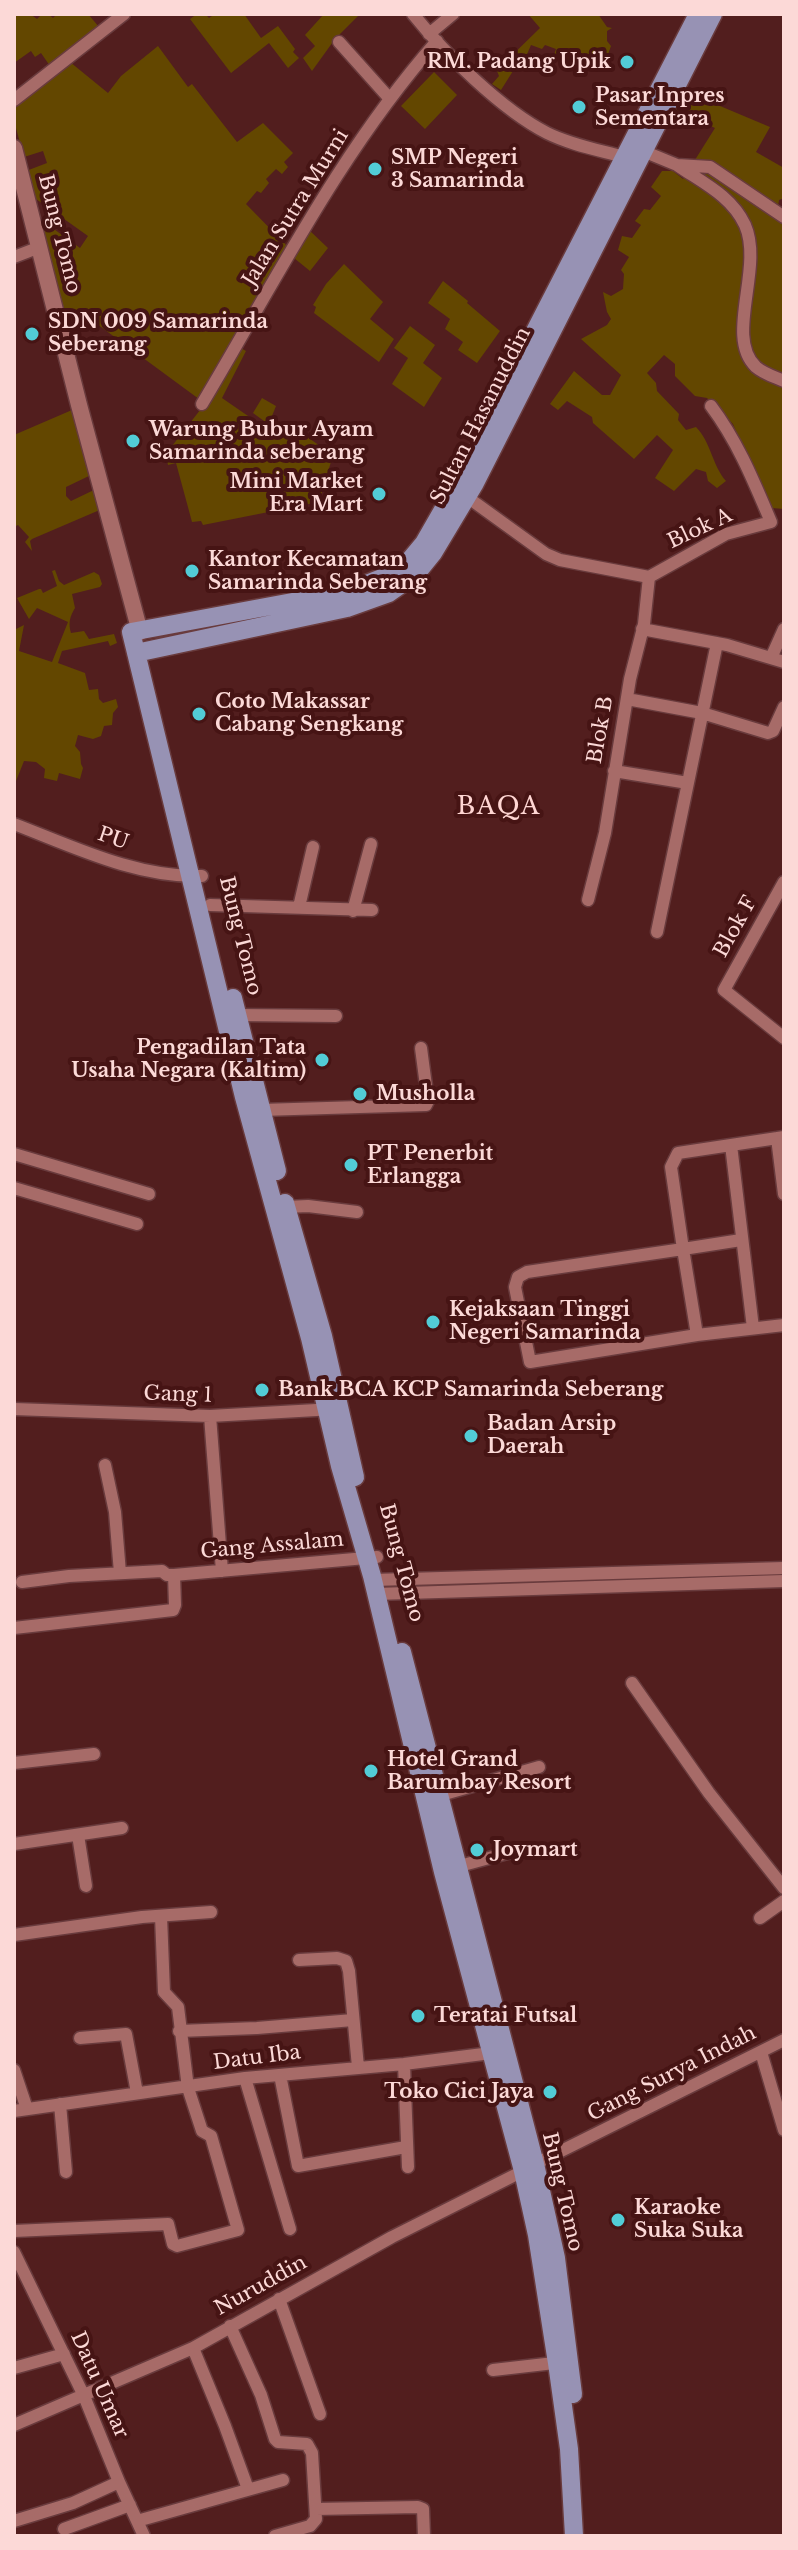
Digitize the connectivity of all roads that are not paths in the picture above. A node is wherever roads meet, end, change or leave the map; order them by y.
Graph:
1 (124, 14) edge
2 (413, 14) edge
3 (453, 14) edge
4 (698, 14) edge
5 (713, 14) edge
6 (433, 38) junction
7 (339, 42) dead end
8 (390, 99) junction
9 (14, 100) edge
10 (14, 148) edge
11 (643, 151) junction
12 (624, 157) junction
13 (677, 165) junction
14 (784, 217) edge
15 (40, 247) junction
16 (14, 257) edge
17 (784, 381) edge
18 (202, 404) dead end
19 (711, 406) dead end
20 (460, 492) junction
21 (649, 577) junction
22 (294, 611) junction
23 (177, 623) junction
24 (784, 629) edge
25 (136, 632) junction
26 (642, 632) junction
27 (180, 642) junction
28 (717, 643) junction
29 (140, 652) junction
30 (771, 658) junction
31 (784, 662) edge
32 (627, 699) junction
33 (784, 707) edge
34 (702, 713) junction
35 (614, 771) junction
36 (688, 783) junction
37 (14, 824) edge
38 (371, 844) dead end
39 (313, 847) dead end
40 (196, 877) junction
41 (784, 882) edge
42 (588, 900) dead end
43 (210, 905) junction
44 (299, 907) junction
45 (372, 910) dead end
46 (353, 911) junction
47 (657, 932) dead end
48 (237, 1015) junction
49 (336, 1016) dead end
50 (784, 1038) edge
51 (421, 1048) dead end
52 (261, 1110) junction
53 (780, 1138) edge
54 (731, 1145) junction
55 (266, 1152) junction
56 (14, 1154) edge
57 (14, 1188) edge
58 (149, 1194) dead end
59 (784, 1194) edge
60 (286, 1207) junction
61 (357, 1212) dead end
62 (137, 1224) dead end
63 (741, 1240) junction
64 (683, 1249) junction
65 (784, 1325) edge
66 (753, 1328) junction
67 (697, 1335) junction
68 (14, 1409) edge
69 (334, 1409) junction
70 (210, 1416) junction
71 (105, 1465) dead end
72 (372, 1558) junction
73 (784, 1568) edge
74 (222, 1571) junction
75 (120, 1573) junction
76 (174, 1575) junction
77 (784, 1581) edge
78 (22, 1582) dead end
79 (380, 1586) junction
80 (14, 1628) edge
81 (632, 1683) dead end
82 (94, 1754) dead end
83 (14, 1763) edge
84 (539, 1767) dead end
85 (438, 1808) junction
86 (122, 1828) dead end
87 (78, 1835) junction
88 (14, 1844) edge
89 (522, 1849) dead end
90 (456, 1867) junction
91 (86, 1886) dead end
92 (784, 1888) edge
93 (784, 1901) edge
94 (211, 1912) dead end
95 (161, 1916) junction
96 (760, 1918) dead end
97 (14, 1935) edge
98 (299, 1960) dead end
99 (483, 1988) junction
100 (353, 2020) junction
101 (179, 2031) junction
102 (80, 2038) dead end
103 (784, 2040) edge
104 (498, 2052) junction
105 (761, 2052) junction
106 (404, 2064) junction
107 (358, 2067) junction
108 (14, 2070) edge
109 (280, 2075) junction
110 (245, 2078) junction
111 (188, 2088) junction
112 (137, 2093) junction
113 (60, 2104) junction
114 (20, 2110) edge
115 (784, 2130) edge
116 (406, 2147) junction
117 (408, 2167) dead end
118 (529, 2168) junction
119 (66, 2172) dead end
120 (290, 2229) dead end
121 (14, 2231) edge
122 (14, 2252) edge
123 (17, 2265) edge
124 (279, 2299) junction
125 (230, 2326) junction
126 (193, 2348) junction
127 (64, 2354) junction
128 (563, 2361) junction
129 (14, 2368) edge
130 (493, 2370) dead end
131 (84, 2396) junction
132 (320, 2414) dead end
133 (14, 2425) edge
134 (576, 2473) junction
135 (283, 2480) dead end
136 (119, 2482) junction
137 (248, 2489) junction
138 (130, 2505) junction
139 (316, 2509) junction
140 (14, 2521) edge
141 (137, 2521) junction
142 (64, 2529) dead end
143 (144, 2536) edge
144 (275, 2536) edge
145 (424, 2536) edge
146 (574, 2536) edge
147 (585, 2536) edge

1 - 9 street
2 - 6 street
3 - 6 street, Jalan Sutra Murni
4 - 12 main road, Sultan Hasanuddin
5 - 11 main road, Sultan Hasanuddin
6 - 8 street, Jalan Sutra Murni
6 - 12 street
7 - 8 street
8 - 18 street, Jalan Sutra Murni
10 - 15 street, Bung Tomo
11 - 13 street
11 - 20 main road, Sultan Hasanuddin
12 - 20 main road, Sultan Hasanuddin
13 - 14 street
13 - 17 street
15 - 16 street
15 - 25 street, Bung Tomo
19 - 21 street, Blok A
20 - 21 street
20 - 22 main road, Sultan Hasanuddin
21 - 26 street, Blok B
22 - 23 main road, Sultan Hasanuddin
22 - 27 main road, Sultan Hasanuddin
23 - 25 main road, Sultan Hasanuddin
23 - 27 main road
24 - 30 street
25 - 29 main road, Bung Tomo
26 - 28 street
26 - 32 street, Blok B
27 - 29 main road, Sultan Hasanuddin
28 - 30 street
28 - 34 street
29 - 40 main road, Bung Tomo
30 - 31 street
32 - 34 street
32 - 35 street, Blok B
33 - 34 street
34 - 36 street
35 - 36 street
35 - 42 street, Blok B
36 - 47 street
37 - 40 street, PU
38 - 46 street
39 - 44 street
40 - 43 main road, Bung Tomo
40 - 55 main road, Bung Tomo
41 - 50 street, Blok F
43 - 44 street
43 - 48 main road, Bung Tomo
44 - 46 street
45 - 46 street
48 - 49 street
48 - 52 main road, Bung Tomo
51 - 52 street
52 - 55 main road, Bung Tomo
53 - 54 street
53 - 59 street
54 - 63 street
54 - 64 street
55 - 60 main road, Bung Tomo
55 - 69 main road, Bung Tomo
56 - 58 street
57 - 62 street
60 - 61 street
60 - 69 main road, Bung Tomo
63 - 64 street
63 - 66 street
64 - 67 street
64 - 67 street
65 - 66 street
66 - 67 street
68 - 70 street, Gang 1
69 - 70 street, Gang 1
69 - 72 main road, Bung Tomo
70 - 74 street
71 - 75 street
72 - 74 street, Gang Assalam
72 - 79 main road, Bung Tomo
73 - 79 street
74 - 76 street, Gang Assalam
75 - 76 street
75 - 78 street
76 - 80 street, Gang Assalam
77 - 79 street
79 - 85 main road, Bung Tomo
81 - 92 street
82 - 83 street
84 - 85 street
85 - 90 main road, Bung Tomo
85 - 99 main road, Bung Tomo
86 - 87 street
87 - 88 street
87 - 91 street
89 - 90 street
90 - 99 main road, Bung Tomo
93 - 96 street
94 - 95 street
95 - 97 street
95 - 101 street
98 - 100 street
99 - 104 main road, Bung Tomo
100 - 101 street
100 - 107 street
101 - 111 street
102 - 112 street
103 - 105 street, Gang Surya Indah
104 - 106 street, Datu Iba
104 - 118 main road, Bung Tomo
105 - 115 street
105 - 118 street, Gang Surya Indah
106 - 107 street, Datu Iba
106 - 116 street
107 - 109 street, Datu Iba
108 - 114 street
109 - 110 street, Datu Iba
109 - 116 street
110 - 111 street, Datu Iba
110 - 120 street
111 - 112 street, Datu Iba
111 - 121 street
112 - 113 street, Datu Iba
113 - 114 street, Datu Iba
113 - 119 street
116 - 117 street
118 - 124 street, Nuruddin
118 - 128 main road, Bung Tomo
122 - 123 street, Datu Umar
123 - 127 street, Datu Umar
124 - 125 street, Nuruddin
124 - 132 street
125 - 126 street, Nuruddin
125 - 139 street
126 - 131 street, Nuruddin
126 - 137 street
127 - 129 street
127 - 131 street, Datu Umar
128 - 130 street
128 - 134 main road, Bung Tomo
131 - 133 street, Nuruddin
131 - 136 street, Datu Umar
134 - 146 main road, Bung Tomo
134 - 147 main road, Bung Tomo
135 - 137 street
136 - 138 street, Datu Umar
136 - 140 street
137 - 141 street
138 - 141 street, Datu Umar
138 - 142 street
139 - 144 street
139 - 145 street
141 - 143 street, Datu Umar

